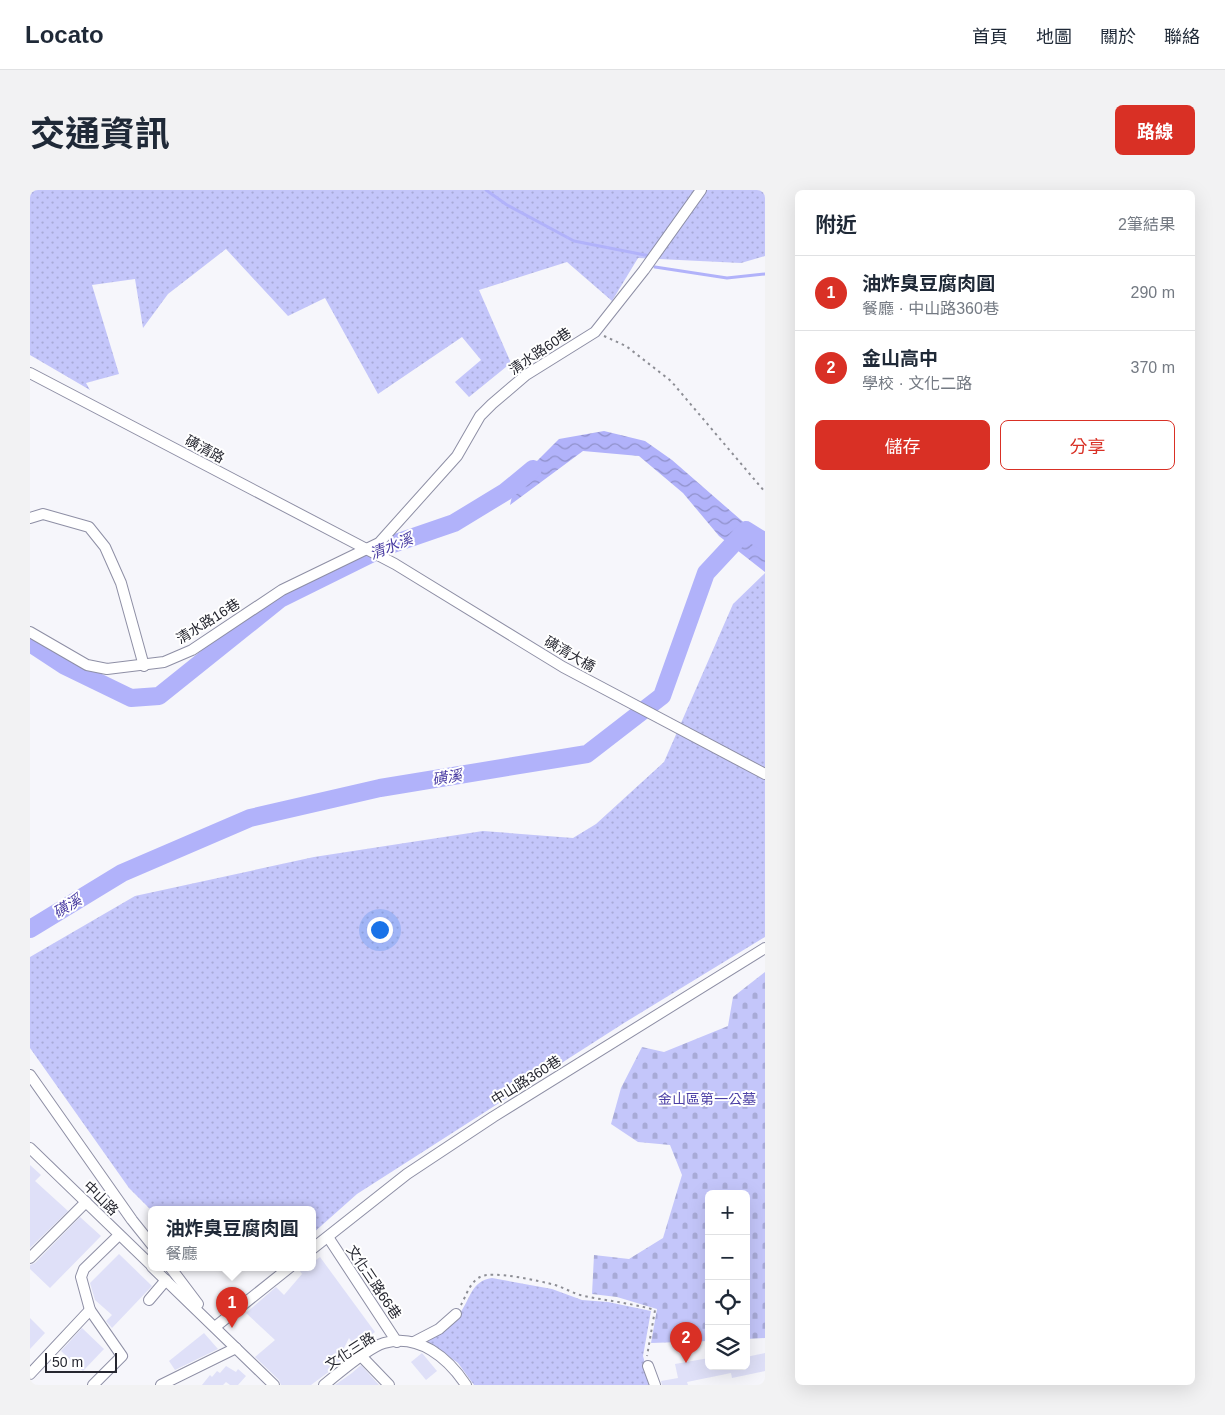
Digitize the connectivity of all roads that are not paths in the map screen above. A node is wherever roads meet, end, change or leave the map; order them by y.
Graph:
1 (701, 190) edge
2 (30, 373) edge
3 (30, 518) edge
4 (367, 550) junction
5 (30, 632) edge
6 (144, 666) junction
7 (765, 774) edge
8 (765, 948) edge
9 (30, 1075) edge
10 (30, 1148) edge
11 (86, 1202) junction
12 (120, 1235) junction
13 (328, 1237) junction
14 (148, 1239) edge
15 (316, 1246) edge
16 (30, 1258) edge
17 (148, 1263) edge
18 (156, 1271) edge
19 (173, 1271) edge
20 (285, 1271) edge
21 (166, 1280) junction
22 (149, 1300) dead end
23 (90, 1310) junction
24 (456, 1314) road end
25 (215, 1327) junction
26 (397, 1342) junction
27 (414, 1342) junction
28 (236, 1348) junction
29 (362, 1357) junction
30 (648, 1366) road end
31 (30, 1374) edge
32 (93, 1385) edge
33 (160, 1385) edge
34 (274, 1385) edge
35 (324, 1385) edge
36 (389, 1385) edge
37 (466, 1385) edge
38 (655, 1385) edge

1 - 4 street, 清水路60巷
2 - 4 street, 磺清路
3 - 6 street
4 - 6 street, 清水路16巷
4 - 7 street, 磺清大橋
5 - 6 street, 清水路16巷
8 - 13 street, 中山路360巷
9 - 14 street
10 - 11 street, 中山路
11 - 12 street, 中山路
11 - 16 street
12 - 17 street, 中山路
12 - 23 street
13 - 15 street, 中山路360巷
13 - 26 street, 文化三路66巷
18 - 21 street, 中山路
19 - 25 street
20 - 25 street
21 - 22 street
21 - 25 street, 中山路
23 - 31 street
23 - 32 street
24 - 27 street
25 - 28 street, 中山路
26 - 27 street, 文化三路
26 - 29 street, 文化三路
27 - 37 street, 文化三路
28 - 33 street
28 - 34 street, 中山路
29 - 35 street, 文化三路
29 - 36 street
30 - 38 street

